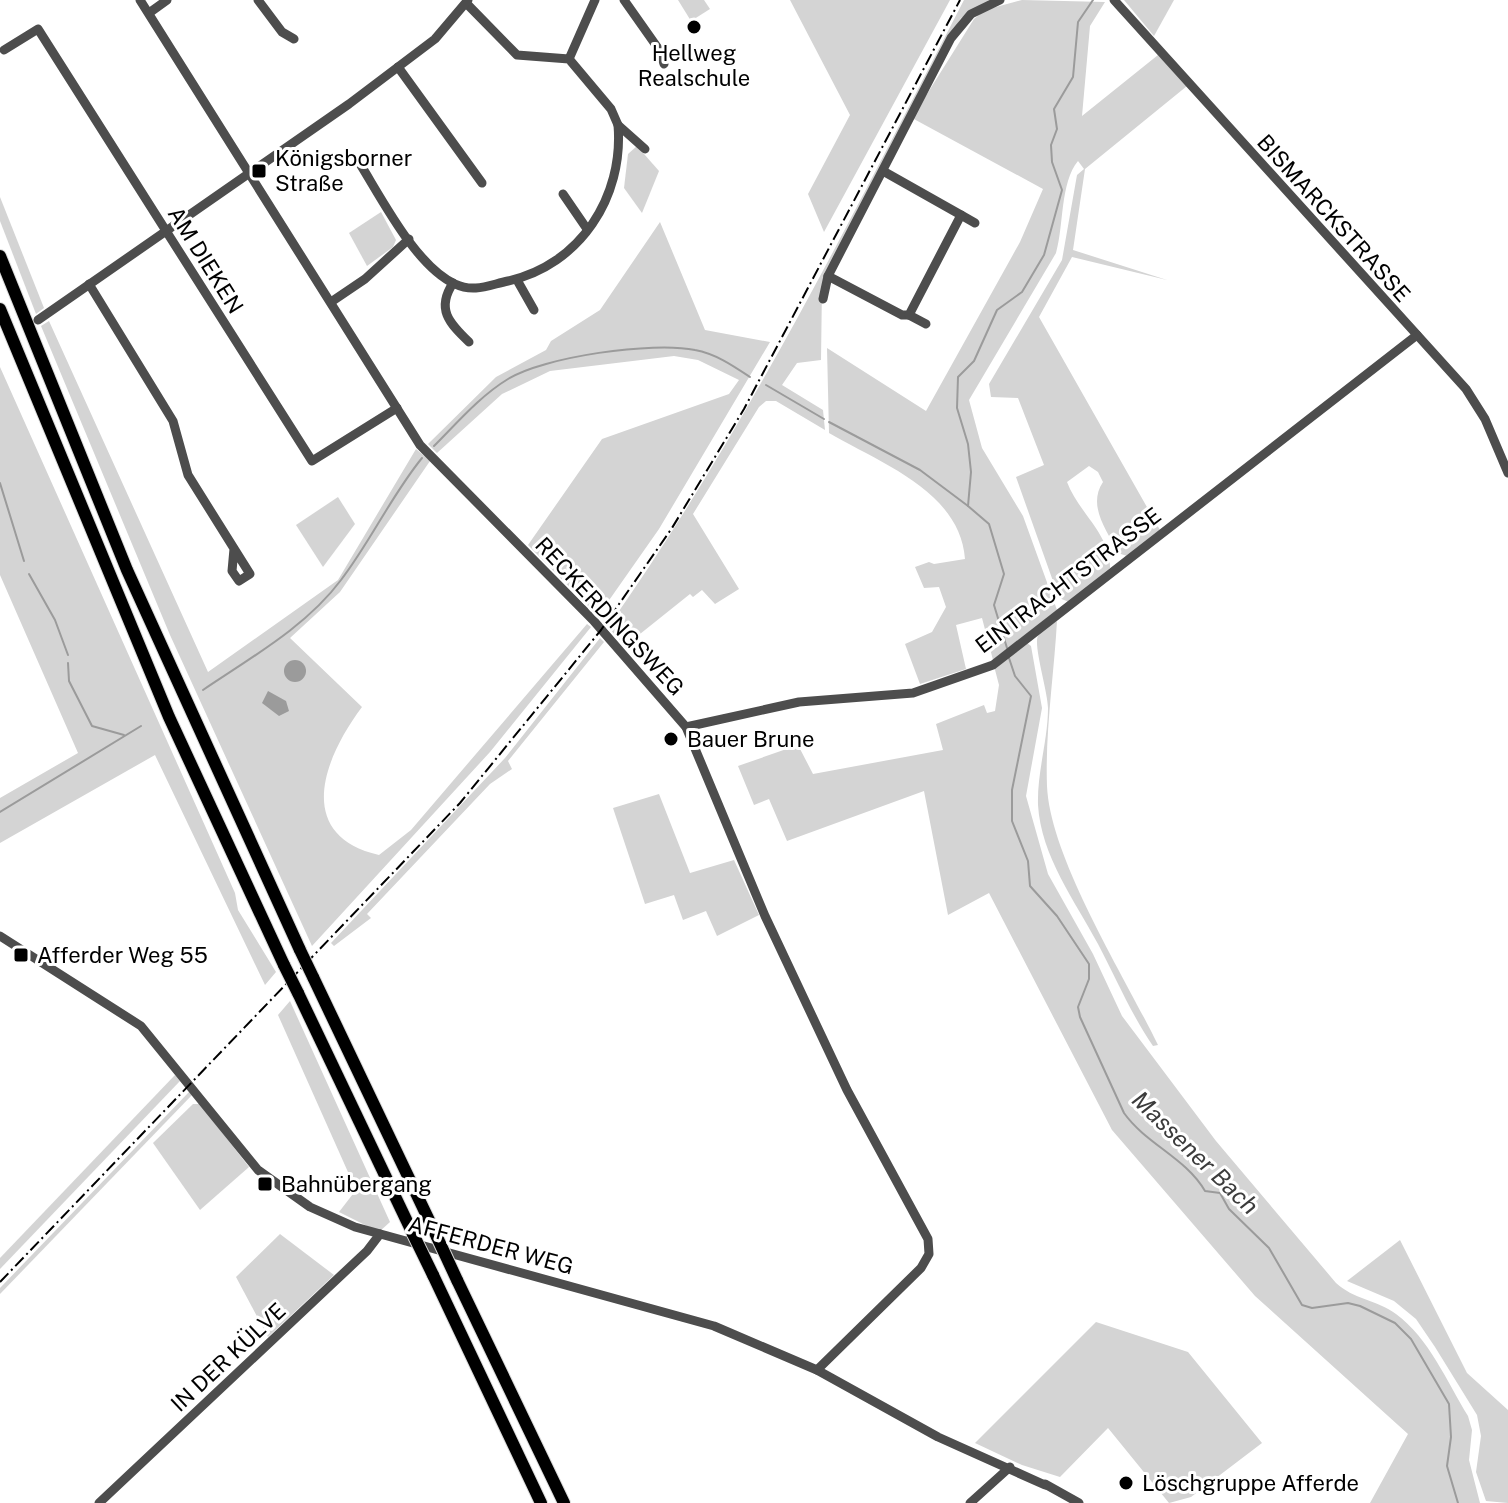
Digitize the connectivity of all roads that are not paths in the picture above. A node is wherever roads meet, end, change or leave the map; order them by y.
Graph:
1 (140, 0) edge
2 (167, 0) edge
3 (258, 0) edge
4 (595, 0) edge
5 (624, 0) edge
6 (1000, 0) edge
7 (1114, 0) edge
8 (468, 2) edge
9 (149, 13) junction
10 (294, 39) dead end
11 (4, 50) dead end
12 (569, 59) junction
13 (664, 64) dead end
14 (398, 67) junction
15 (618, 125) junction
16 (645, 149) dead end
17 (357, 159) dead end
18 (883, 171) junction
19 (250, 174) junction
20 (482, 183) dead end
21 (563, 194) dead end
22 (961, 215) junction
23 (975, 223) dead end
24 (587, 229) junction
25 (166, 230) junction
26 (409, 239) junction
27 (0, 256) edge
28 (828, 276) junction
29 (517, 280) junction
30 (453, 283) junction
31 (89, 284) junction
32 (823, 299) dead end
33 (331, 302) junction
34 (534, 310) dead end
35 (1, 312) edge
36 (909, 315) junction
37 (38, 320) dead end
38 (926, 324) dead end
39 (1417, 335) junction
40 (469, 342) dead end
41 (397, 408) junction
42 (1508, 473) edge
43 (234, 549) dead end
44 (686, 727) junction
45 (0, 936) edge
46 (380, 1234) junction
47 (817, 1370) junction
48 (1010, 1467) junction
49 (99, 1503) edge
50 (541, 1503) edge
51 (564, 1503) edge
52 (970, 1503) edge
53 (1079, 1503) edge

1 - 9 street, RECKERDINGSWEG
2 - 9 street
3 - 10 street
4 - 12 street
5 - 13 street
6 - 18 street
7 - 39 street, BISMARCKSTRASSE
8 - 12 street
8 - 14 street
9 - 19 street, RECKERDINGSWEG
11 - 25 street, AM DIEKEN
12 - 15 street
14 - 19 street
14 - 20 street
15 - 16 street
15 - 24 street
17 - 26 street
18 - 22 street
18 - 28 street
19 - 25 street
19 - 33 street, RECKERDINGSWEG
21 - 24 street
22 - 23 street
22 - 36 street
24 - 29 street
25 - 31 street
25 - 41 street, AM DIEKEN
26 - 30 street
26 - 33 street
27 - 51 highway, bridge
28 - 32 street
28 - 36 street
29 - 30 street
29 - 34 street
30 - 40 street
31 - 37 street
31 - 43 street
33 - 41 street, RECKERDINGSWEG
35 - 50 highway, bridge
36 - 38 street
39 - 42 street, BISMARCKSTRASSE
39 - 44 street, EINTRACHTSTRASSE
41 - 44 street, RECKERDINGSWEG
44 - 47 street, RECKERDINGSWEG
45 - 46 street, AFFERDER WEG
46 - 47 street, AFFERDER WEG
46 - 49 street, IN DER KÜLVE
47 - 48 street, AFFERDER WEG
48 - 52 street
48 - 53 street, AFFERDER WEG

